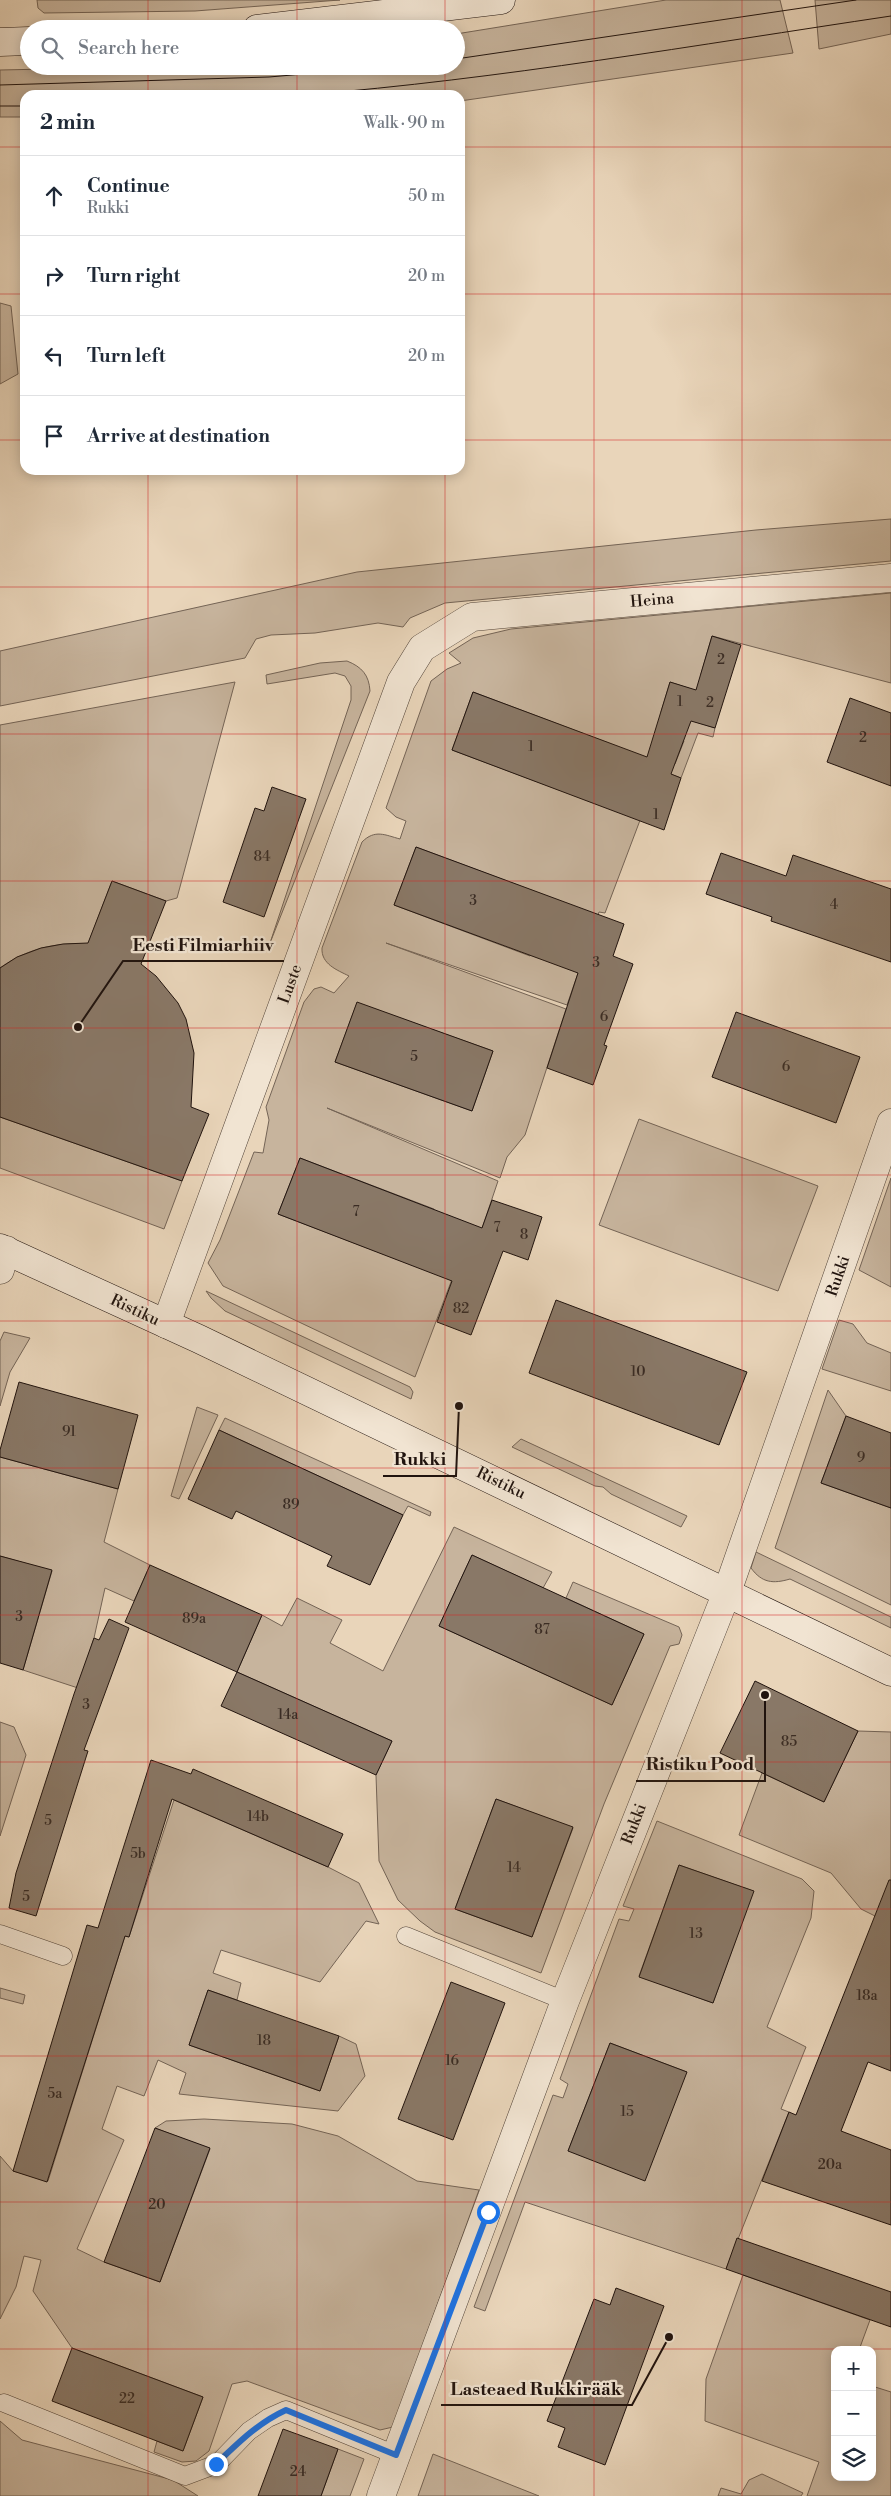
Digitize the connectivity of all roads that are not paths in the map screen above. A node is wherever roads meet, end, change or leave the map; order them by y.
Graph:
1 (502, 0) edge
2 (333, 20) edge
3 (20, 41) edge
4 (0, 42) edge
5 (891, 578) edge
6 (422, 648) joint
7 (891, 1122) edge
8 (2, 1256) edge
9 (166, 1324) junction
10 (727, 1592) junction
11 (891, 1672) edge
12 (0, 1934) edge
13 (406, 1936) dead end
14 (64, 1956) dead end
15 (565, 2002) junction
16 (4, 2402) dead end
17 (396, 2455) junction
18 (381, 2496) edge

1 - 2 street
3 - 4 street
5 - 6 street, Heina
6 - 9 street, Luste
7 - 10 street, Rukki
8 - 9 street, Ristiku
9 - 10 street, Ristiku
10 - 11 street, Ristiku
10 - 15 street, Rukki
12 - 14 lane
13 - 15 lane
15 - 17 street, Rukki
16 - 17 lane
17 - 18 street, Rukki

